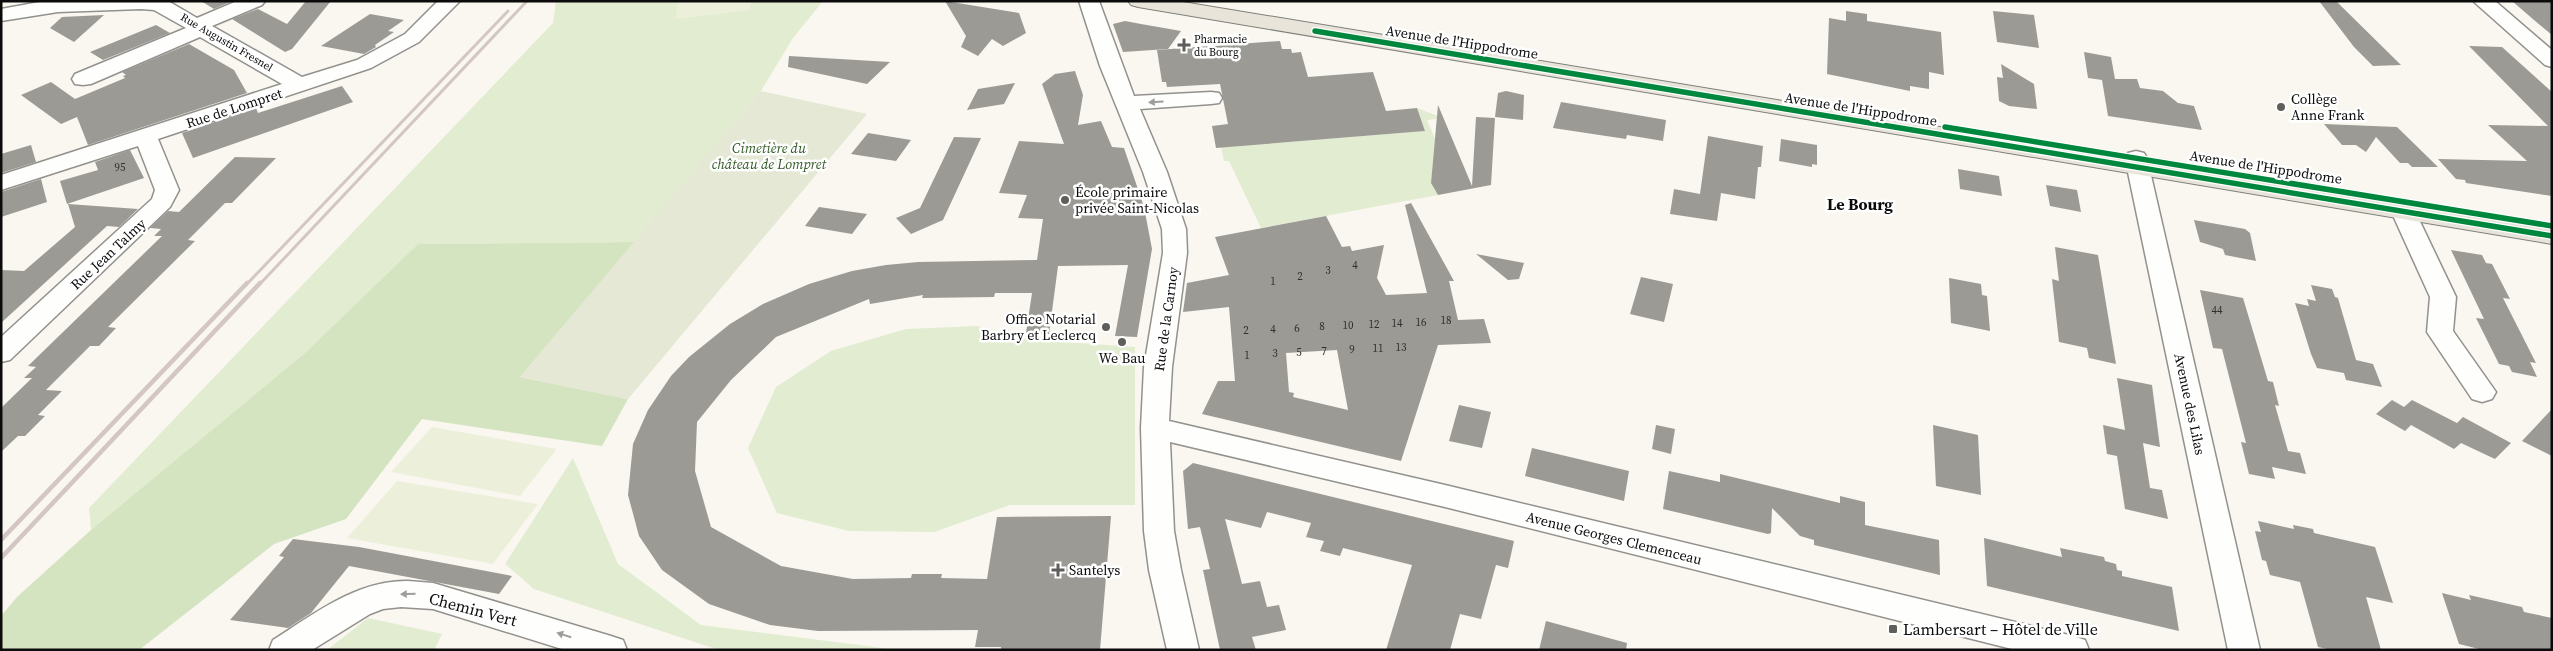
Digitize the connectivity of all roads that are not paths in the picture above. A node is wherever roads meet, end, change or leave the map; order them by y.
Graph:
1 (254, 1) edge
2 (450, 1) edge
3 (1089, 1) edge
4 (1138, 1) edge
5 (1186, 1) edge
6 (2483, 1) edge
7 (1, 15) edge
8 (201, 27) junction
9 (2552, 62) edge
10 (84, 79) dead end
11 (302, 86) junction
12 (1211, 98) dead end
13 (1126, 103) junction
14 (145, 136) junction
15 (2137, 163) junction
16 (1, 183) edge
17 (2403, 211) junction
18 (2552, 226) edge
19 (2552, 236) edge
20 (1, 354) edge
21 (2482, 392) dead end
22 (1155, 428) junction
23 (285, 650) edge
24 (610, 650) edge
25 (1183, 650) edge
26 (2073, 650) edge
27 (2244, 650) edge

1 - 8 street
2 - 11 street, Rue de Lompret
3 - 13 street, Rue de la Carnoy
4 - 15 main road, Avenue de l'Hippodrome
5 - 15 main road, Avenue de l'Hippodrome
6 - 9 street
7 - 8 street, Rue Augustin Fresnel
8 - 10 street
8 - 11 street, Rue Augustin Fresnel
11 - 14 street, Rue de Lompret
12 -> 13 street
13 - 22 street, Rue de la Carnoy
14 - 16 street, Rue de Lompret
14 - 20 street, Rue Jean Talmy
15 - 17 main road, Avenue de l'Hippodrome
15 - 18 main road, Avenue de l'Hippodrome
15 - 27 street, Avenue des Lilas
17 - 19 main road, Avenue de l'Hippodrome
17 - 21 street
22 - 25 street, Rue de la Carnoy
22 - 26 street, Avenue Georges Clemenceau
24 -> 23 street, Chemin Vert

